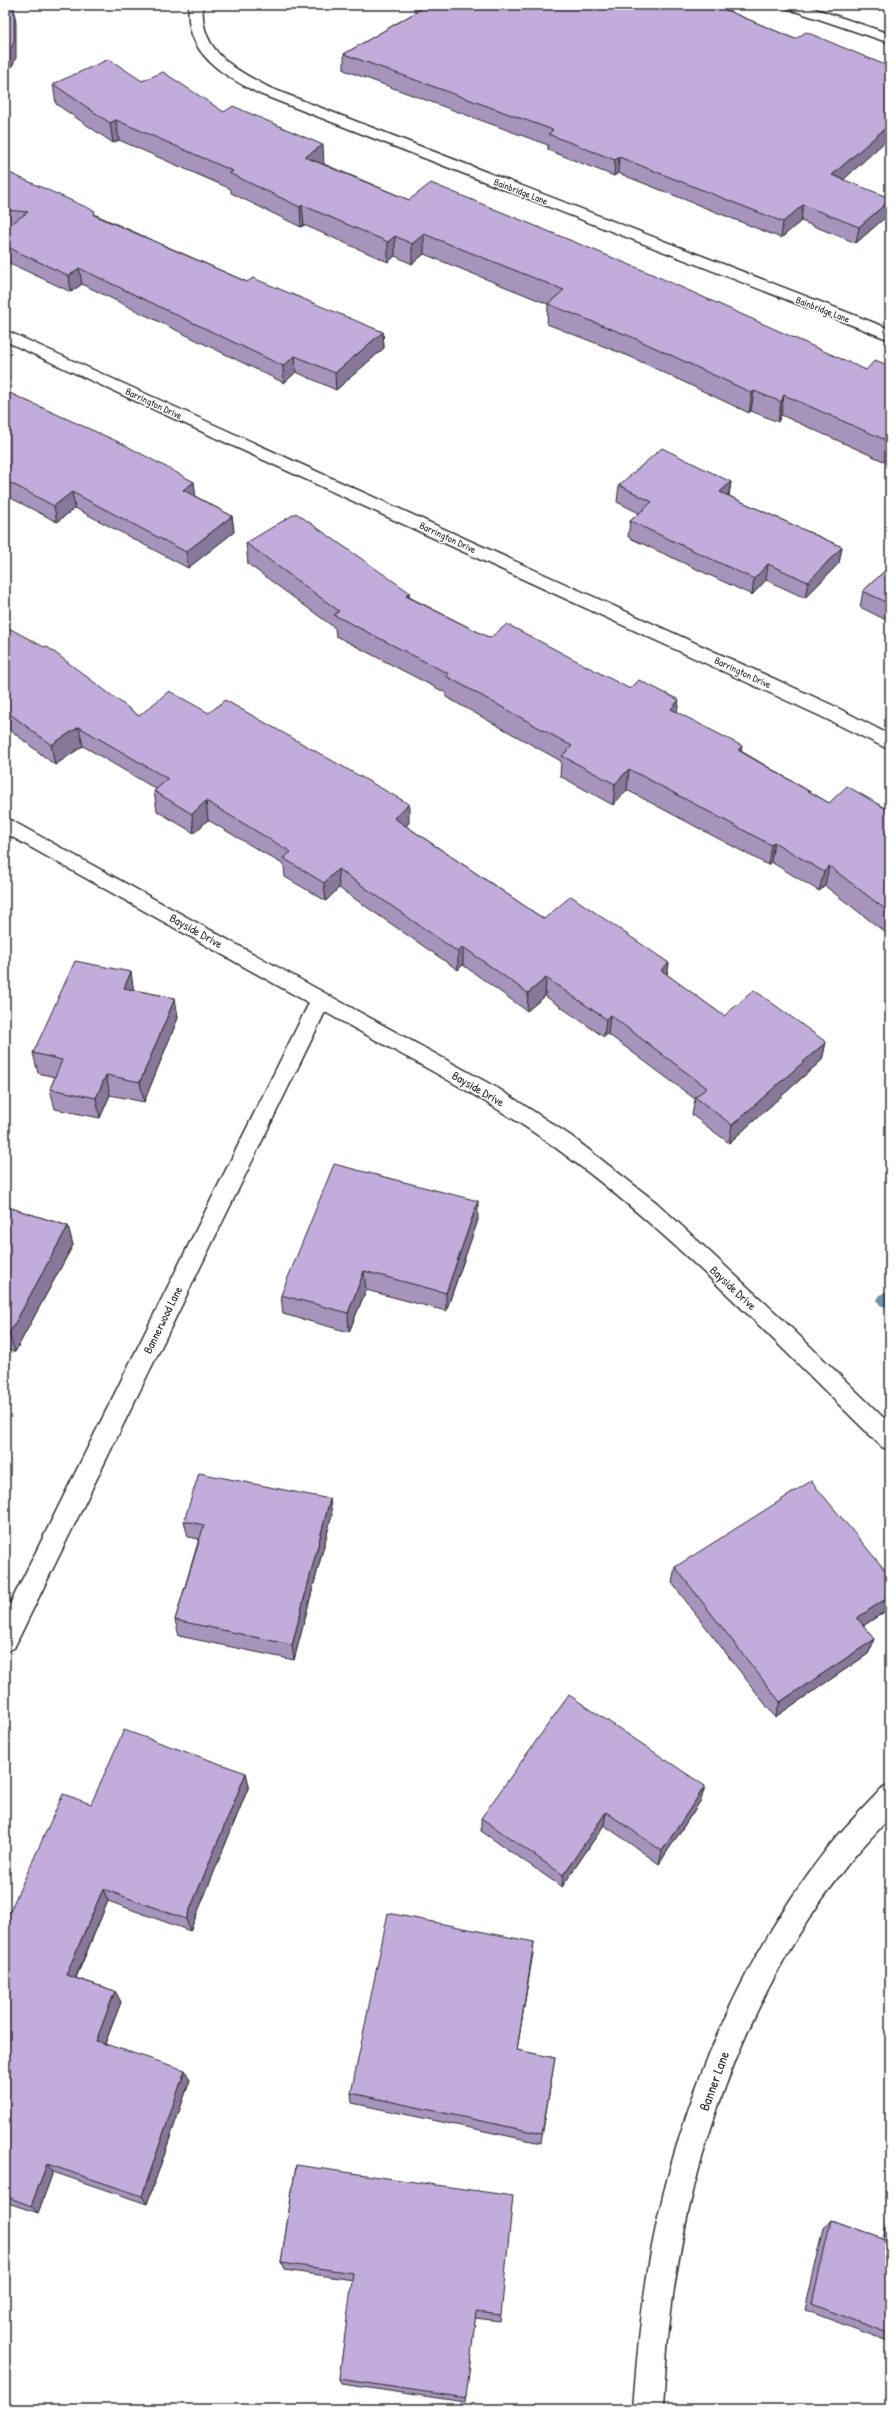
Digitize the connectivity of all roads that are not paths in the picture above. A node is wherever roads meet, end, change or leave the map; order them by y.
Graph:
1 (196, 5) edge
2 (791, 5) edge
3 (890, 38) edge
4 (5, 335) edge
5 (890, 335) edge
6 (890, 743) edge
7 (5, 824) edge
8 (321, 1000) junction
9 (890, 1440) edge
10 (5, 1640) edge
11 (890, 1798) edge
12 (648, 2409) edge

1 - 5 street, Bainbridge Lane
2 - 3 street
4 - 6 street, Barrington Drive
7 - 8 street, Bayside Drive
8 - 9 street, Bayside Drive
8 - 10 street, Bannerwood Lane
11 - 12 street, Banner Lane

